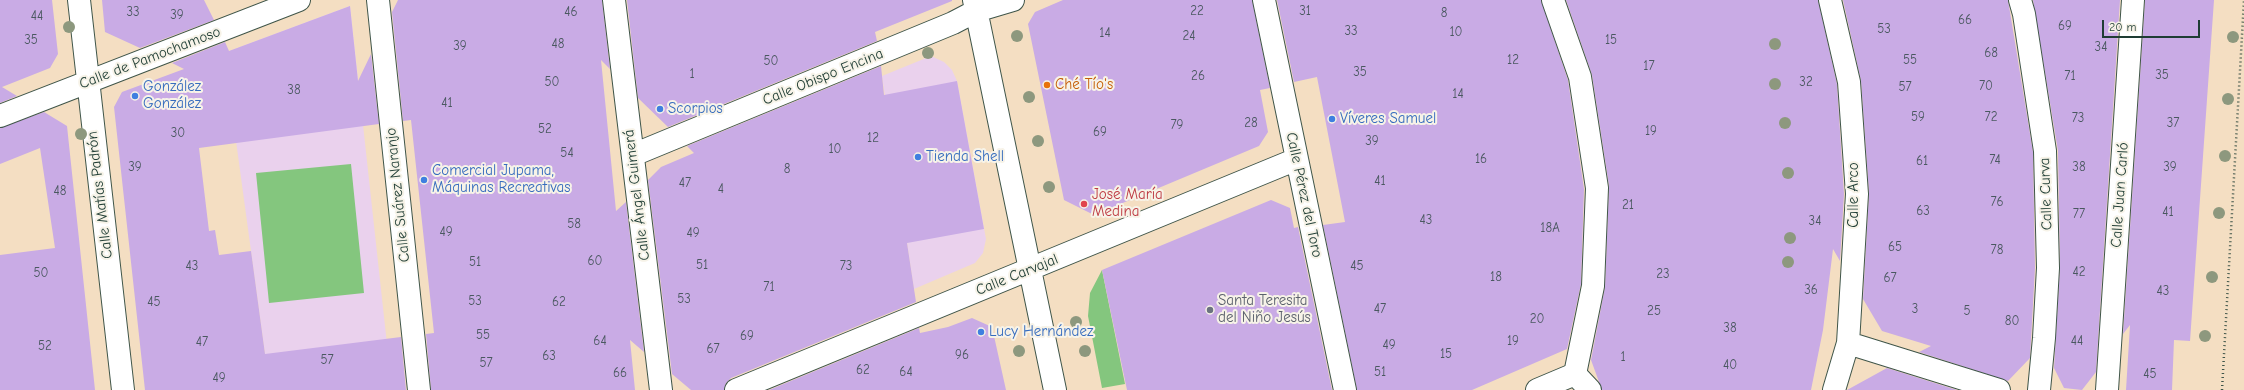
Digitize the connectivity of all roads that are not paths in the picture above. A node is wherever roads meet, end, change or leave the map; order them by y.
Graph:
1 (79, 0) edge
2 (299, 0) edge
3 (378, 0) edge
4 (614, 0) edge
5 (1013, 0) edge
6 (1264, 0) edge
7 (1554, 0) edge
8 (1830, 0) edge
9 (2020, 0) edge
10 (2133, 0) edge
11 (975, 6) edge
12 (88, 82) junction
13 (0, 116) edge
14 (632, 155) junction
15 (1297, 159) junction
16 (1030, 270) junction
17 (1848, 343) junction
18 (1575, 374) junction
19 (122, 390) edge
20 (419, 390) edge
21 (661, 390) edge
22 (736, 390) edge
23 (1055, 390) edge
24 (1344, 390) edge
25 (1537, 390) edge
26 (1590, 390) edge
27 (1834, 390) edge
28 (1999, 390) edge
29 (2038, 390) edge
30 (2107, 390) edge

1 - 12 street, Calle Matías Padrón
2 - 12 street, Calle de Pamochamoso
3 - 20 street, Calle Suárez Naranjo
4 - 14 street, Calle Ángel Guimerá
5 - 11 street, Calle Obispo Encina
6 - 15 street, Calle Pérez del Toro
7 - 18 street
8 - 17 street, Calle Arco
9 - 29 street, Calle Curva
10 - 30 street, Calle Juan Carló
11 - 14 street, Calle Obispo Encina
11 - 16 street
12 - 13 street, Calle de Pamochamoso
12 - 19 street, Calle Matías Padrón
14 - 21 street, Calle Ángel Guimerá
15 - 16 street, Calle Carvajal
15 - 24 street, Calle Pérez del Toro
16 - 22 street, Calle Carvajal
16 - 23 street
17 - 27 street, Calle Arco
17 - 28 street
18 - 25 street
18 - 26 street

